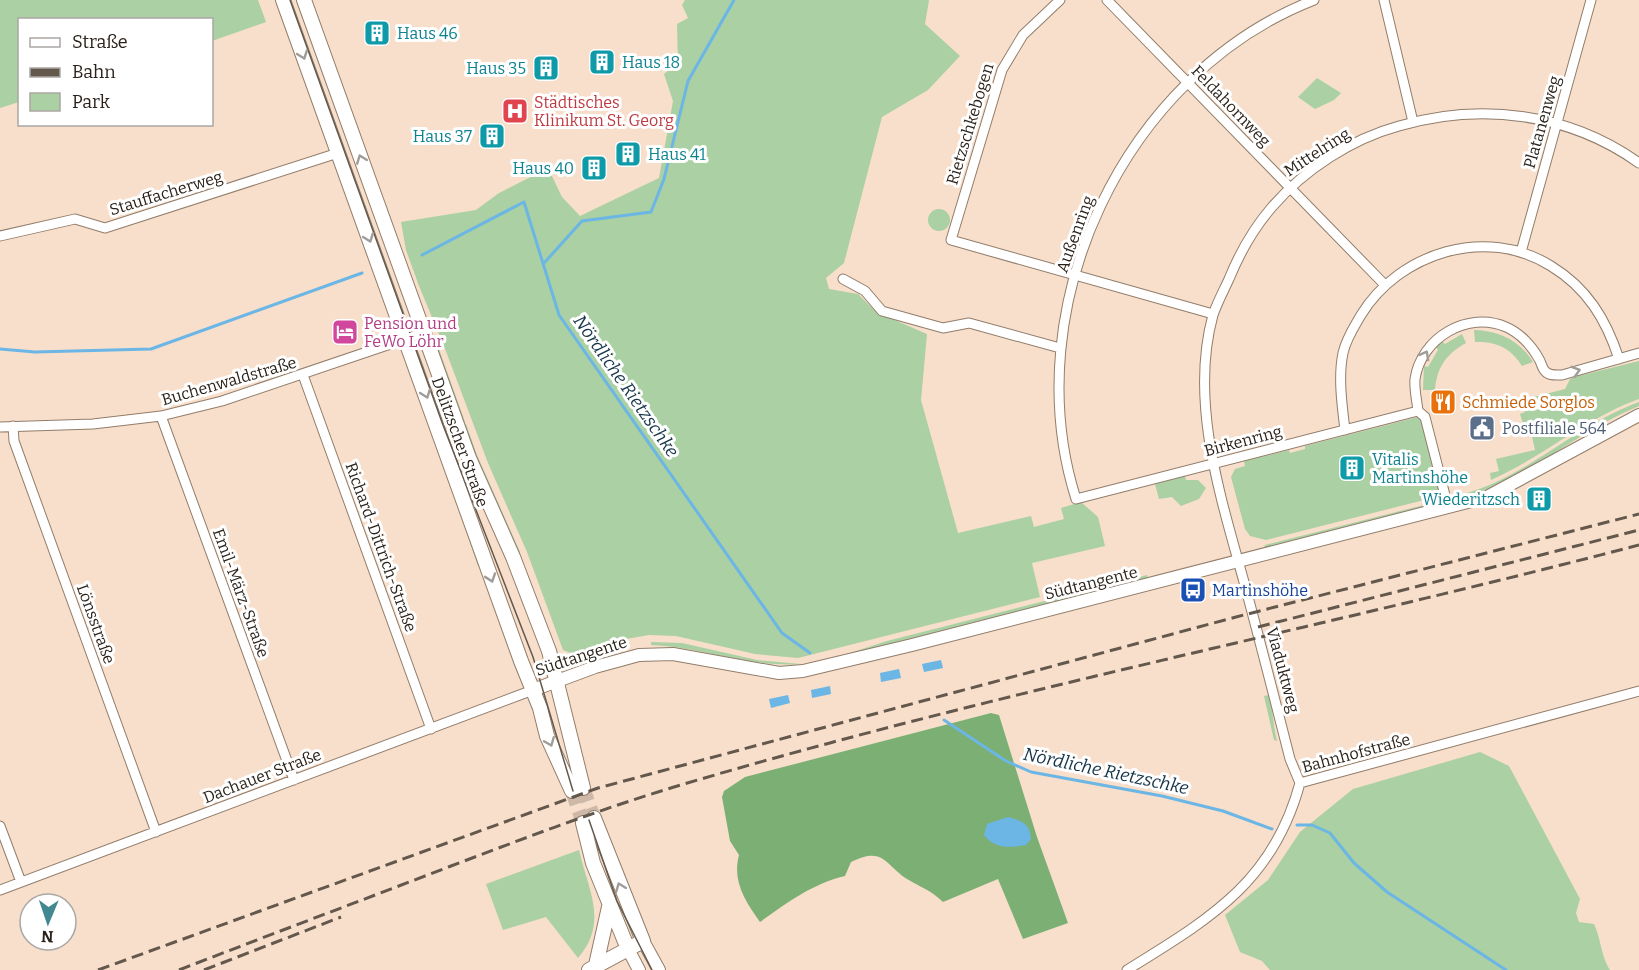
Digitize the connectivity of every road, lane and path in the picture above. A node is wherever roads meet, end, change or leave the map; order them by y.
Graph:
1 (283, 0) edge
2 (304, 0) edge
3 (1060, 0) edge
4 (1107, 0) edge
5 (1314, 0) edge
6 (1384, 0) edge
7 (1591, 0) edge
8 (1188, 82) junction
9 (1413, 122) junction
10 (1557, 123) junction
11 (338, 153) junction
12 (1639, 163) edge
13 (1288, 188) junction
14 (0, 236) edge
15 (1521, 252) junction
16 (1076, 274) junction
17 (843, 279) dead end
18 (1384, 284) junction
19 (1213, 314) junction
20 (423, 333) junction
21 (406, 339) junction
22 (1060, 348) junction
23 (1639, 353) edge
24 (1619, 359) junction
25 (303, 375) junction
26 (1418, 411) junction
27 (1639, 415) edge
28 (161, 416) junction
29 (0, 426) edge
30 (13, 426) junction
31 (1345, 430) junction
32 (1215, 464) junction
33 (1076, 499) joint
34 (1448, 507) junction
35 (1239, 563) junction
36 (557, 680) junction
37 (533, 690) junction
38 (1639, 691) edge
39 (431, 729) junction
40 (294, 780) junction
41 (1300, 783) junction
42 (0, 826) edge
43 (156, 832) junction
44 (21, 882) junction
45 (0, 890) edge
46 (609, 907) junction
47 (643, 941) junction
48 (628, 949) junction
49 (593, 968) edge
50 (639, 970) edge
51 (659, 970) edge
52 (1127, 970) edge

1 -> 11 main road, Delitzscher Straße
20 -> 2 main road, Delitzscher Straße
3 - 16 street, Rietzschkebogen
4 - 8 street, Feldahornweg
5 - 8 street, Außenring
6 - 9 street
7 - 10 street, Platanenweg
8 - 13 street, Feldahornweg
8 - 16 street, Außenring
9 - 10 street, Mittelring
9 - 13 street, Mittelring
10 - 12 street, Mittelring
10 - 15 street, Platanenweg
11 - 14 street, Stauffacherweg
11 -> 21 main road, Delitzscher Straße
13 - 18 street, Feldahornweg
13 - 19 street, Mittelring
15 - 18 street
15 - 24 street
16 - 19 street
16 - 22 street, Außenring
17 - 22 street
18 - 31 street
19 - 32 street, Mittelring
20 - 21 street, Buchenwaldstraße
20 - 36 main road, Delitzscher Straße
21 - 25 street, Buchenwaldstraße
21 -> 37 main road, Delitzscher Straße
22 - 33 street, Außenring
23 - 24 street
26 -> 24 street
25 - 28 street, Buchenwaldstraße
25 - 39 street, Richard-Dittrich-Straße
26 - 31 street, Birkenring
26 - 34 street
27 - 34 street, Südtangente
28 - 30 street, Buchenwaldstraße
28 - 40 street, Emil-März-Straße
29 - 30 street, Buchenwaldstraße
30 - 43 street, Lönsstraße
31 - 32 street, Birkenring
32 - 33 street, Birkenring
32 - 35 street, Mittelring
34 - 35 street, Südtangente
35 - 36 street, Südtangente
35 - 41 street, Viaduktweg
36 - 37 street, Südtangente
37 -> 36 main road, Delitzscher Straße
37 - 39 street, Dachauer Straße
38 - 41 street, Bahnhofstraße
39 - 40 street, Dachauer Straße
40 - 43 street, Dachauer Straße
41 - 52 street, Bahnhofstraße
42 - 44 street
43 - 44 street, Dachauer Straße
44 - 45 street, Dachauer Straße
47 -> 46 main road
46 - 48 main road
46 - 49 main road
47 - 48 main road
47 - 51 street
48 - 49 main road
48 - 50 street

